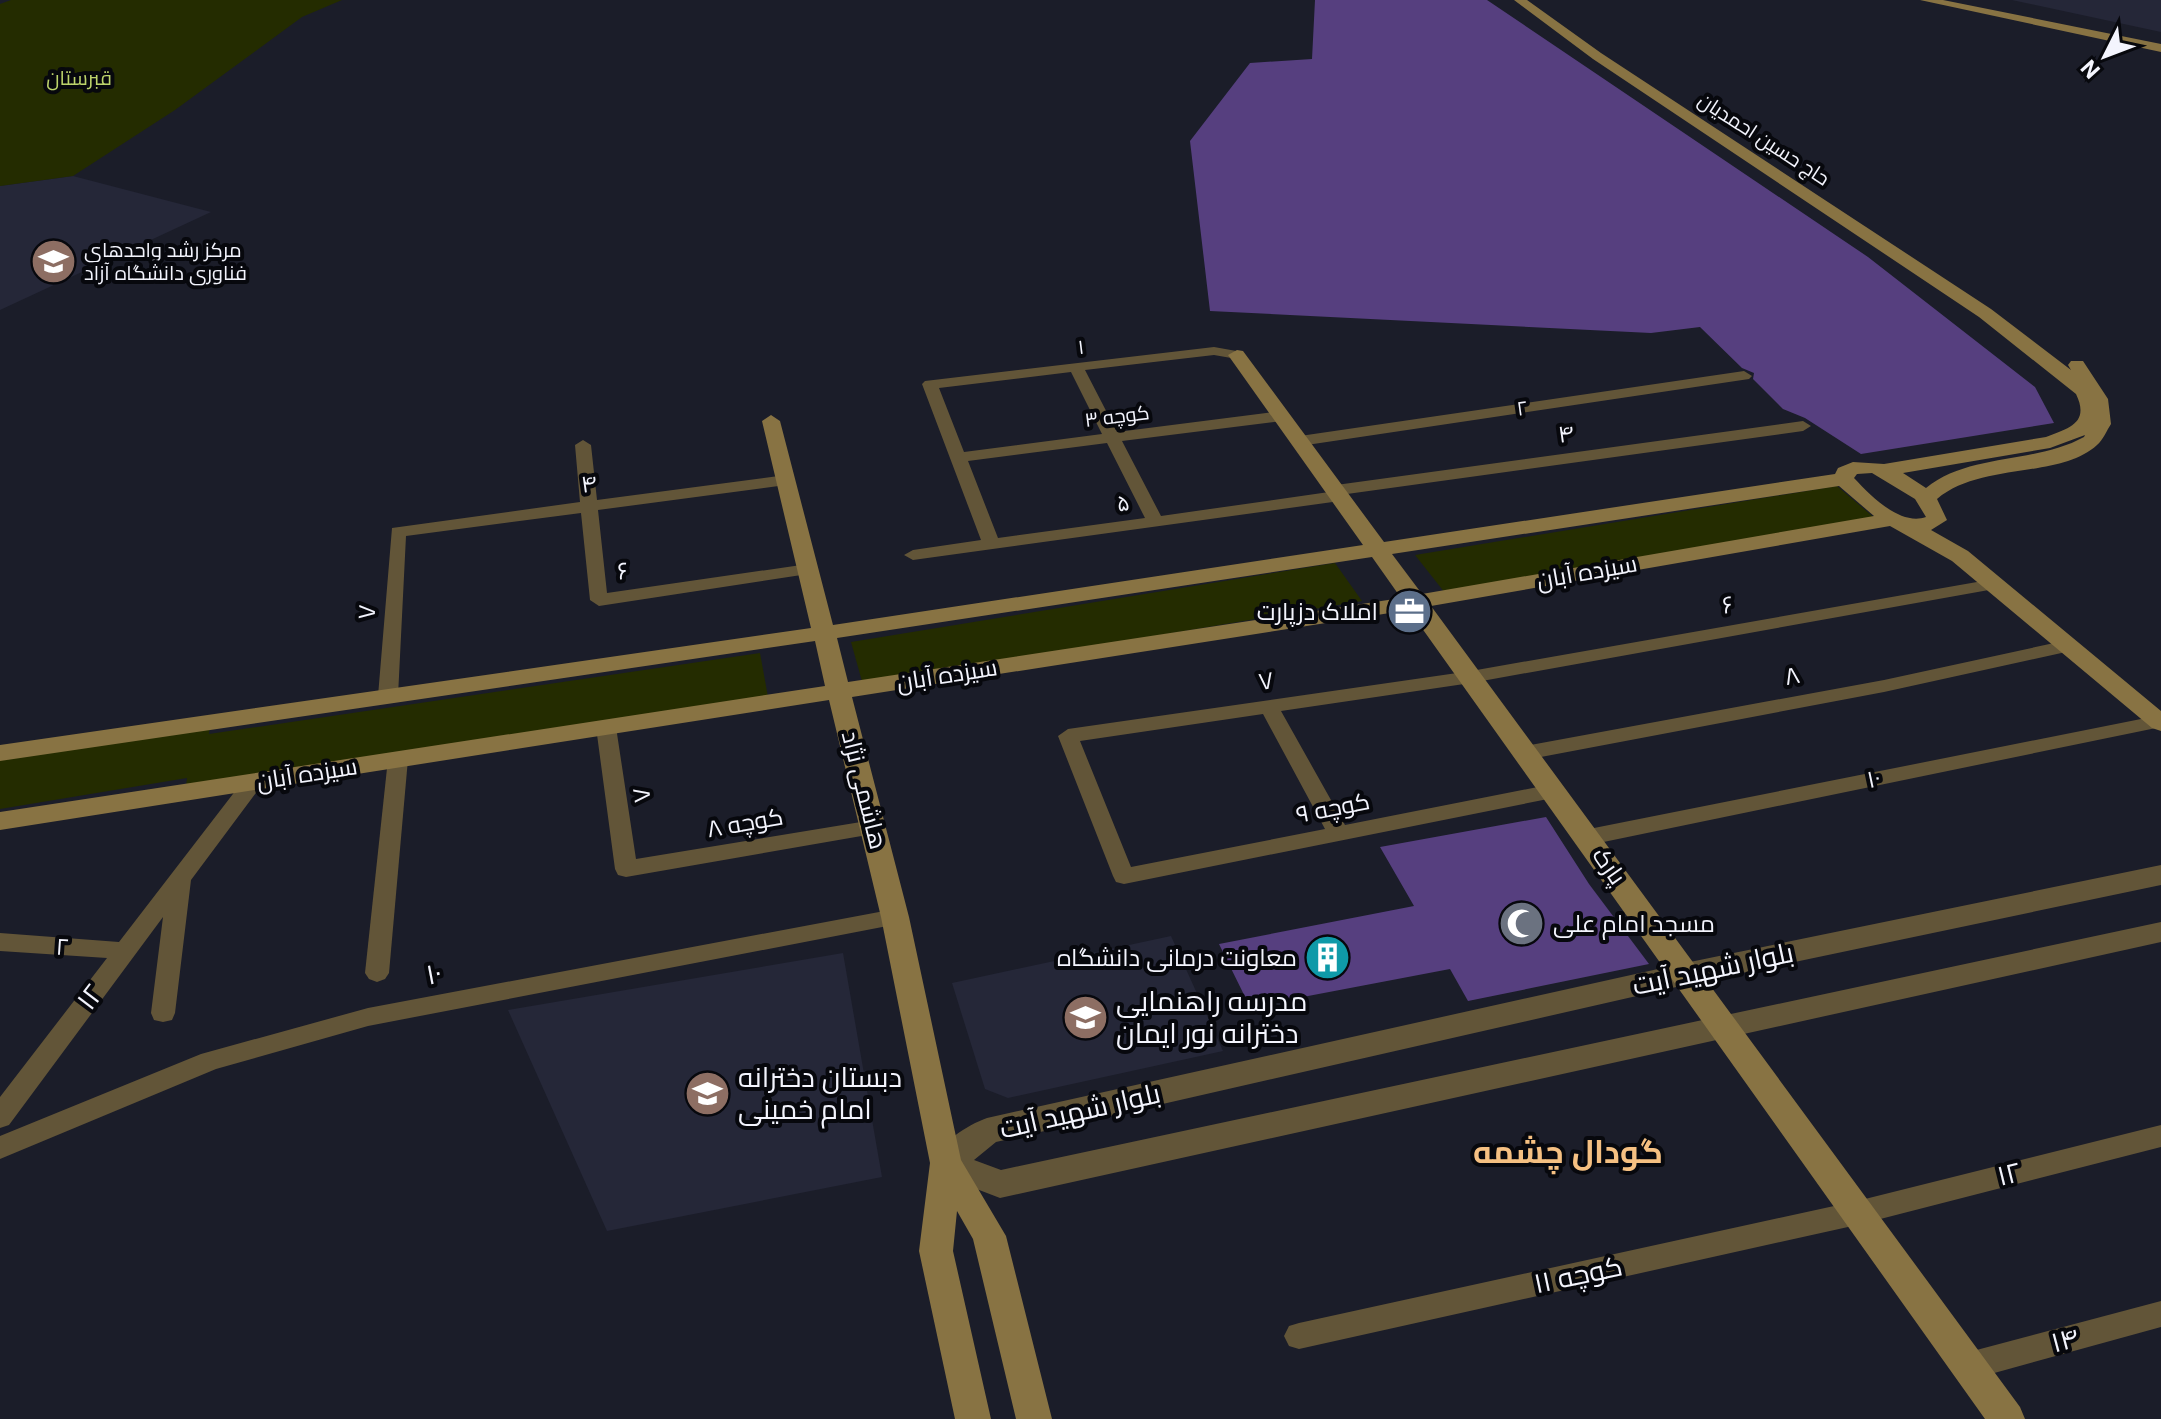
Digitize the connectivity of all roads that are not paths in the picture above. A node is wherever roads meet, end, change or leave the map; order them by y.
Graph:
1 (1520, 0) edge
2 (1926, 0) edge
3 (1952, 0) edge
4 (1989, 10) junction
5 (2161, 46) edge
6 (1985, 313) junction
7 (1237, 355) joint
8 (1076, 368) junction
9 (1744, 376) dead end
10 (1282, 416) junction
11 (771, 421) dead end
12 (1803, 426) dead end
13 (1111, 437) junction
14 (1300, 441) junction
15 (583, 445) dead end
16 (956, 458) junction
17 (1884, 470) junction
18 (1844, 479) junction
19 (786, 480) junction
20 (1338, 493) junction
21 (1925, 499) junction
22 (590, 508) junction
23 (1937, 520) junction
24 (1899, 522) junction
25 (1156, 523) junction
26 (398, 532) joint
27 (992, 545) junction
28 (1379, 549) junction
29 (913, 555) dead end
30 (1960, 556) junction
31 (808, 569) junction
32 (1994, 584) junction
33 (1416, 602) junction
34 (824, 633) junction
35 (2068, 646) junction
36 (1471, 677) junction
37 (839, 692) junction
38 (388, 696) junction
39 (1269, 707) junction
40 (2160, 722) edge
41 (606, 727) junction
42 (0, 753) edge
43 (1525, 753) junction
44 (398, 759) junction
45 (253, 782) junction
46 (1553, 791) junction
47 (0, 821) edge
48 (873, 827) junction
49 (1339, 834) junction
50 (1589, 837) junction
51 (626, 869) joint
52 (2161, 875) edge
53 (1124, 876) joint
54 (180, 877) junction
55 (895, 917) junction
56 (2161, 932) edge
57 (0, 942) edge
58 (124, 951) junction
59 (377, 973) dead end
60 (1685, 974) junction
61 (163, 1013) dead end
62 (1723, 1027) junction
63 (0, 1117) edge
64 (2161, 1136) edge
65 (0, 1148) edge
66 (946, 1163) junction
67 (1857, 1213) junction
68 (2161, 1314) edge
69 (1299, 1336) dead end
70 (1969, 1366) junction
71 (973, 1419) edge
72 (1034, 1419) edge
73 (2007, 1419) edge

1 - 6 main road, حاج حسین احمدیان
2 - 4 main road
3 - 4 main road
4 - 5 main road
6 - 17 main road, حاج حسین احمدیان
6 - 21 main road, حاج حسین احمدیان
7 - 8 street, ۱
7 - 10 main road, پارک
8 - 13 street
8 - 16 street, ۱
9 - 14 street, ۲
10 - 13 street, کوچه ۳
10 - 14 main road, پارک
11 - 19 main road, هاشمی نژاد
12 - 20 street, ۴
13 - 16 street, کوچه ۳
13 - 25 street
14 - 20 main road, پارک
15 - 22 street, ۶
16 - 27 street
17 - 18 main road
17 - 21 main road
18 - 24 main road
18 - 28 main road
19 - 22 street, ۴
19 - 31 main road, هاشمی نژاد
20 - 25 street, ۵
20 - 28 main road, پارک
21 - 23 main road
22 - 26 street, ۴
22 - 31 street, ۶
23 - 24 main road, سیزده آبان
23 - 30 main road
24 - 30 main road
24 - 33 main road, سیزده آبان
25 - 27 street, ۵
26 - 38 street, ۷
27 - 29 street, ۵
28 - 33 main road, پارک
28 - 34 main road
30 - 32 main road
31 - 34 main road, هاشمی نژاد
32 - 35 main road
32 - 36 street, ۶
33 - 36 main road, پارک
33 - 37 main road, سیزده آبان
34 - 37 main road, هاشمی نژاد
34 - 38 main road
35 - 40 main road
35 - 43 street, ۸
36 - 39 street, ۷
36 - 43 main road, پارک
37 - 41 main road, سیزده آبان
37 - 48 main road, هاشمی نژاد
38 - 42 main road
39 - 49 street
39 - 53 street, ۷
40 - 50 street, ۱۰
41 - 44 main road, سیزده آبان
41 - 51 street, ۸
43 - 46 main road, پارک
44 - 45 main road, سیزده آبان
44 - 59 street
45 - 47 main road, سیزده آبان
45 - 54 street, ۱۲
46 - 49 street, کوچه ۹
46 - 50 main road, پارک
48 - 51 street, کوچه ۸
48 - 55 main road, هاشمی نژاد
49 - 53 street, کوچه ۹
50 - 60 main road, پارک
52 - 60 street, بلوار شهید آیت
54 - 58 street, ۱۲
54 - 61 street
55 - 65 street, ۱۰
55 - 66 main road, هاشمی نژاد
56 - 62 street
57 - 58 street, ۲
58 - 63 street, ۱۲
60 - 62 main road, پارک
60 - 66 street, بلوار شهید آیت
62 - 66 street
62 - 67 main road, پارک
64 - 67 street, ۱۲
66 - 71 main road, هاشمی نژاد
66 - 72 main road, هاشمی نژاد
67 - 69 street, کوچه ۱۱
67 - 70 main road, پارک
68 - 70 street, ۱۴
70 - 73 main road, پارک

